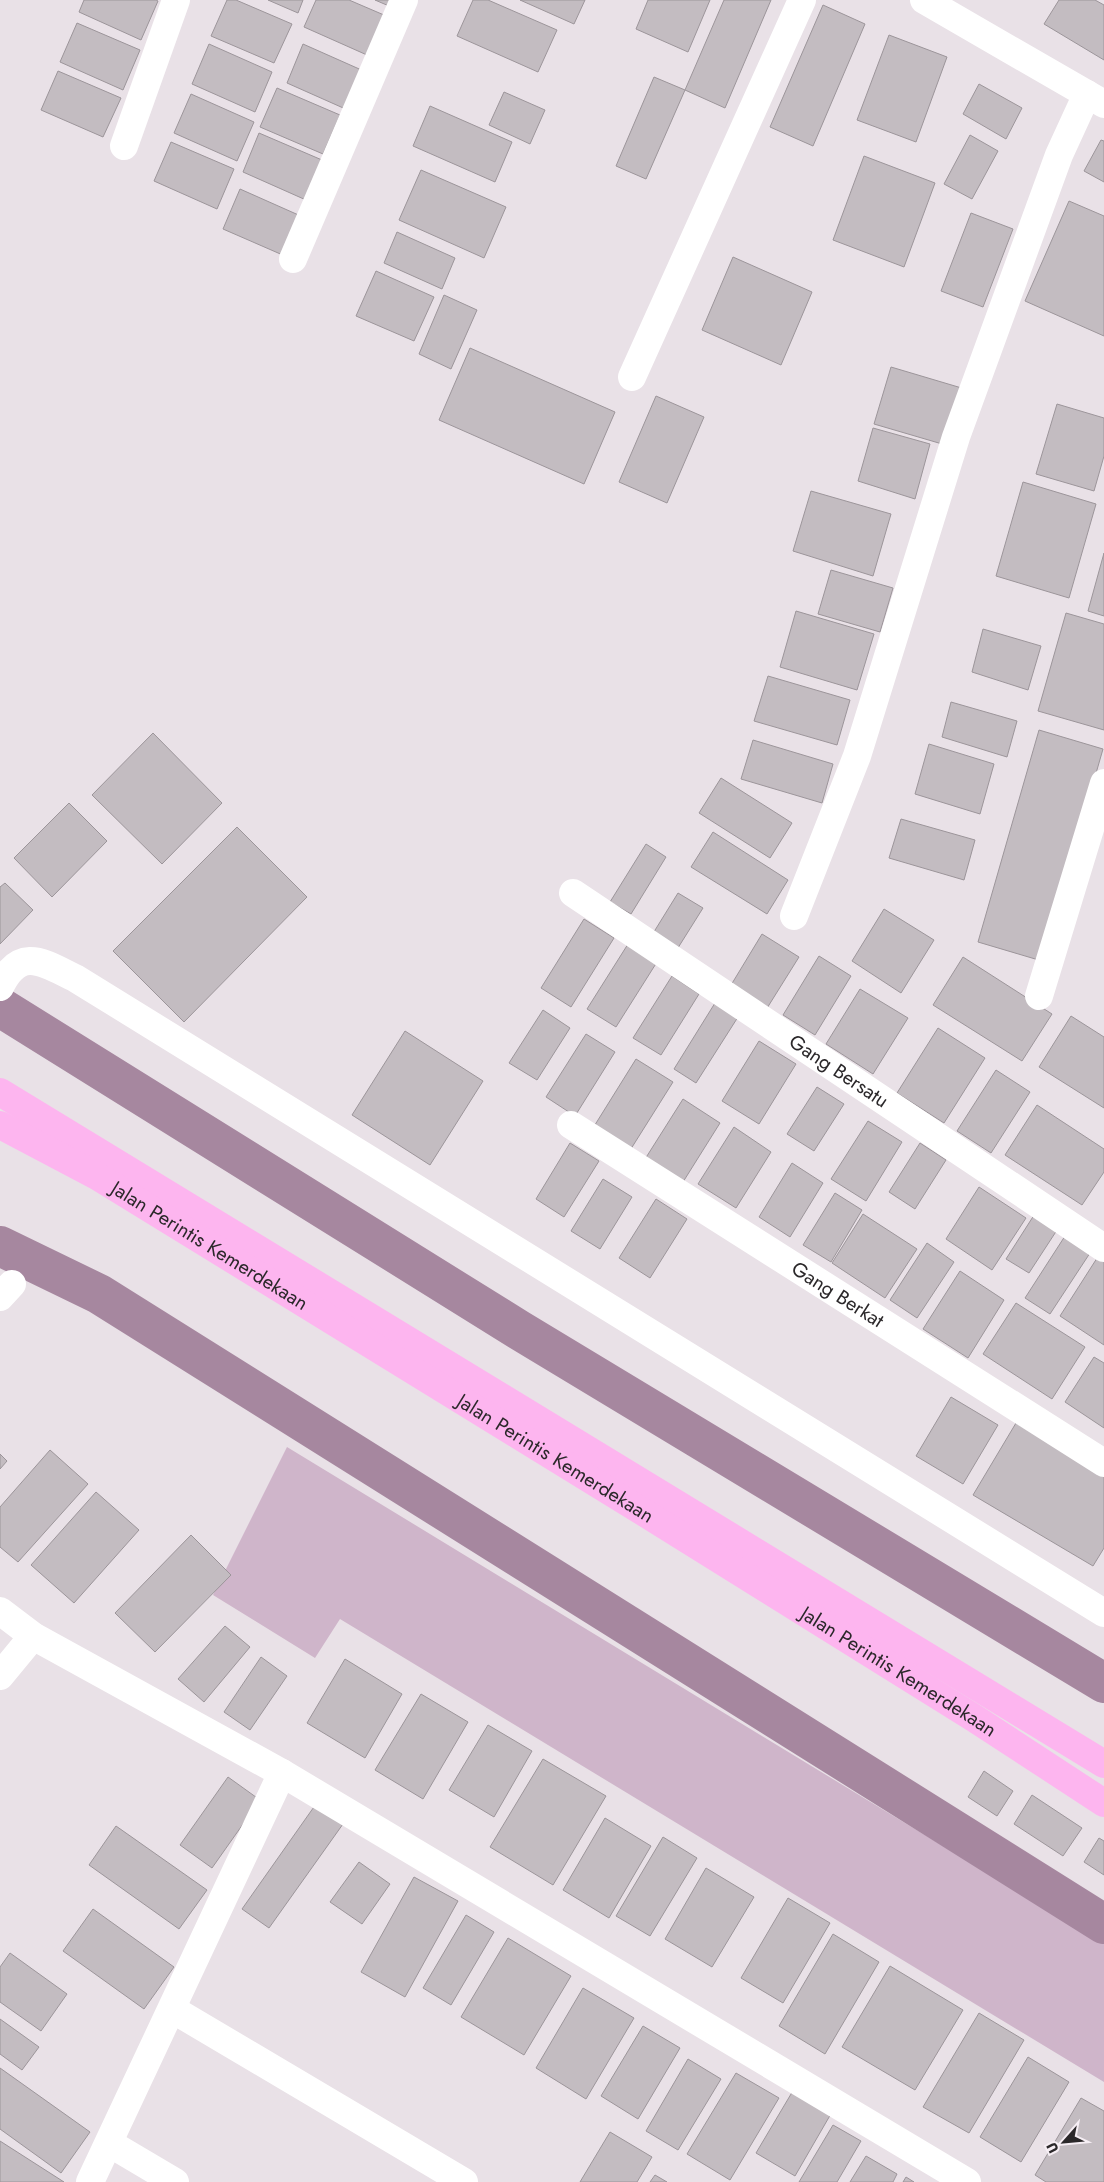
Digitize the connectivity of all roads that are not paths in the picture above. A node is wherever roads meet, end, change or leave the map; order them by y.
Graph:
1 (176, 0) edge
2 (404, 0) edge
3 (802, 0) edge
4 (924, 0) edge
5 (1095, 99) edge
6 (124, 146) dead end
7 (293, 260) dead end
8 (632, 377) dead end
9 (1103, 790) edge
10 (574, 893) dead end
11 (794, 916) dead end
12 (2, 982) edge
13 (1039, 996) dead end
14 (0, 1092) edge
15 (0, 1125) edge
16 (571, 1125) dead end
17 (1104, 1248) edge
18 (1104, 1463) edge
19 (0, 1611) edge
20 (1104, 1613) edge
21 (33, 1636) junction
22 (0, 1676) edge
23 (1104, 1764) edge
24 (282, 1773) junction
25 (1104, 1803) edge
26 (172, 2009) junction
27 (108, 2143) junction
28 (90, 2182) edge
29 (175, 2182) edge
30 (464, 2182) edge
31 (967, 2182) edge

1 - 6 street
2 - 7 street
3 - 8 street
4 - 5 street
5 - 11 street
9 - 13 street
10 - 17 street, Gang Bersatu
12 - 20 street
14 - 23 highway, Jalan Perintis Kemerdekaan
15 - 25 highway, Jalan Perintis Kemerdekaan
16 - 18 street, Gang Berkat
19 - 21 street
21 - 22 street
21 - 24 street
24 - 26 street
24 - 31 street
26 - 27 street
26 - 30 street
27 - 28 street
27 - 29 street

